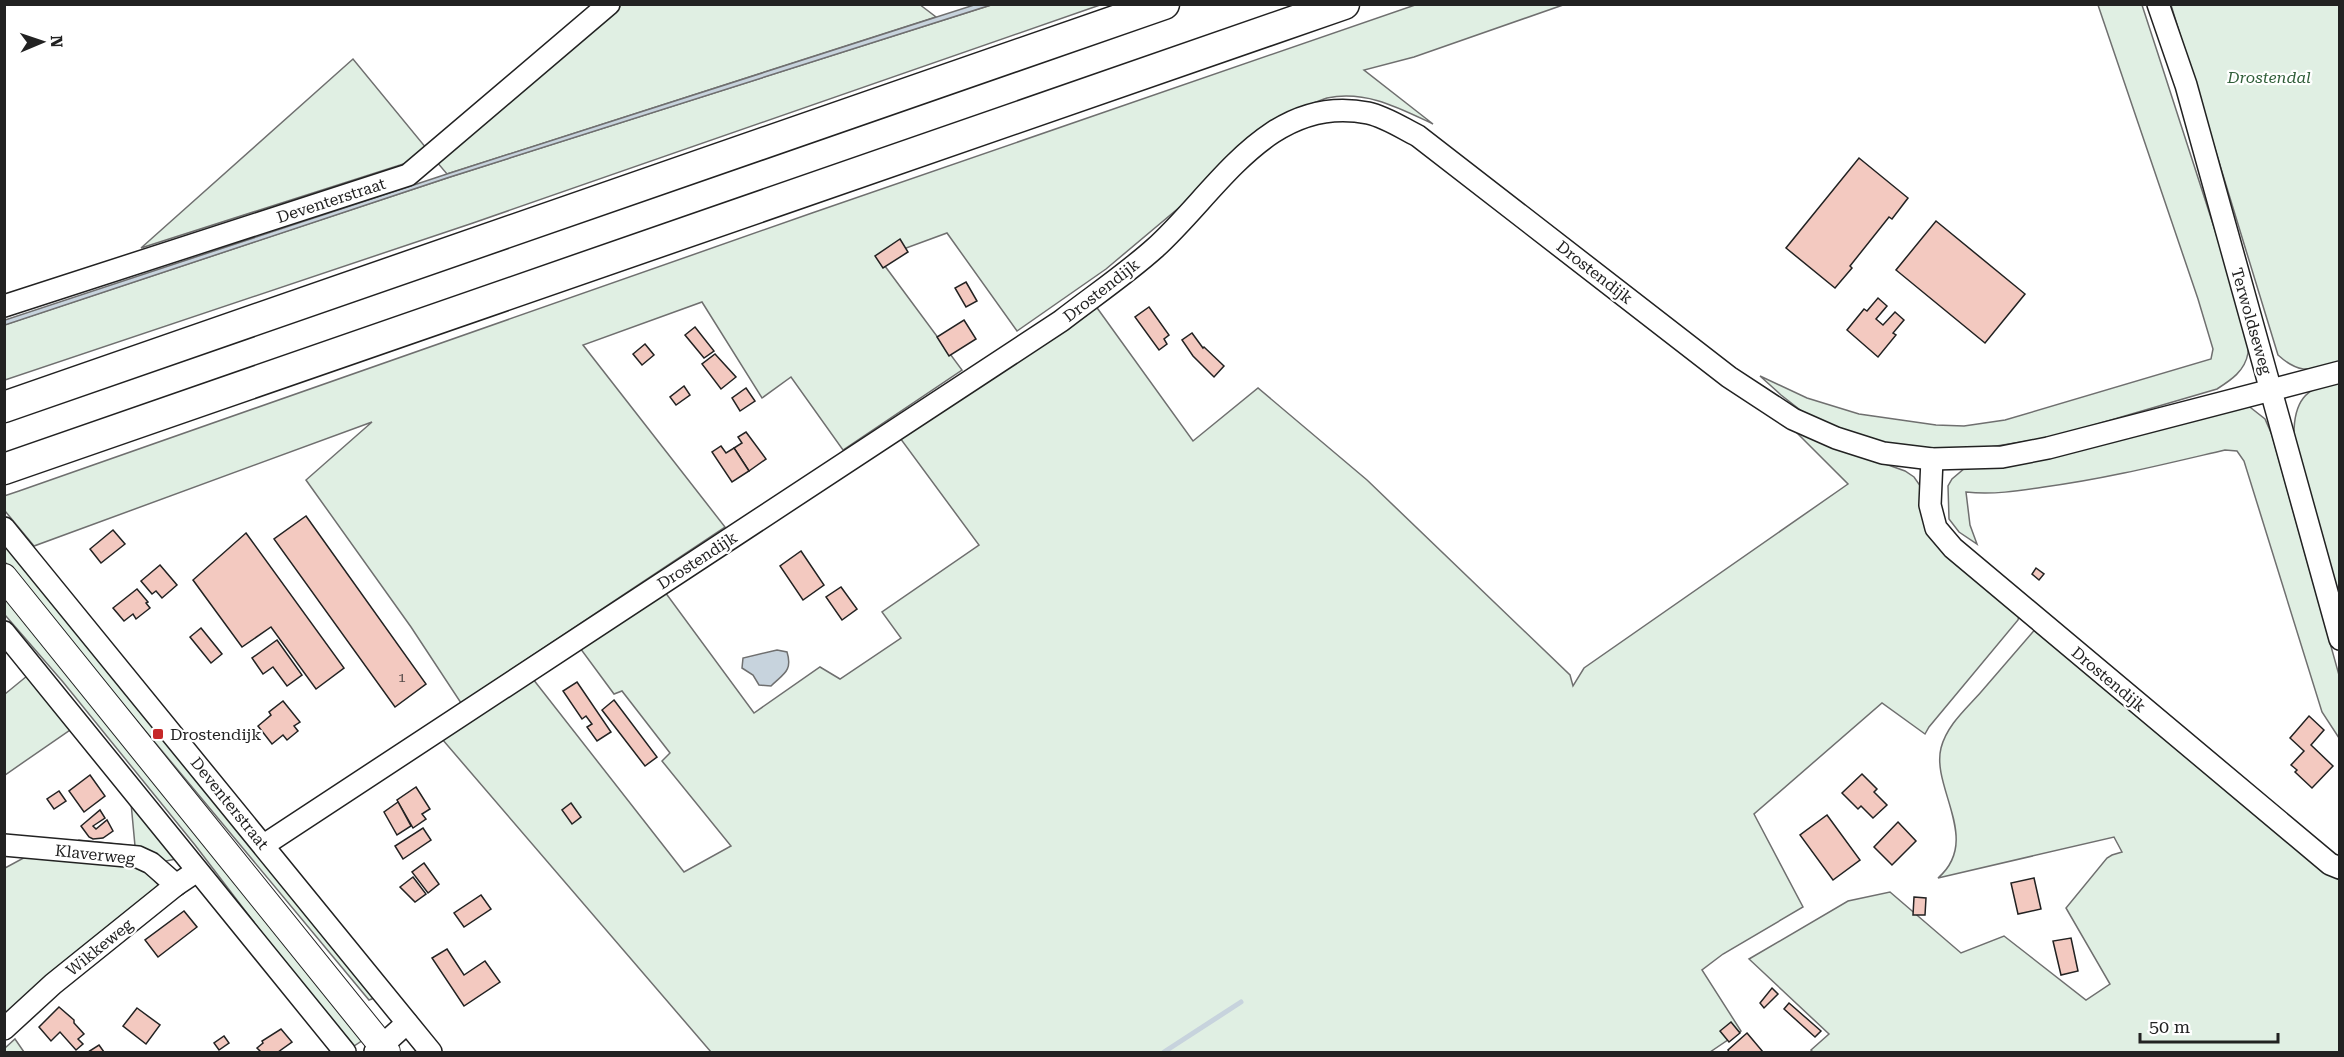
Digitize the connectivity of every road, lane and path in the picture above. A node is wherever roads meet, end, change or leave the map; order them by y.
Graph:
1 (609, 4) edge
2 (1164, 4) edge
3 (1344, 4) edge
4 (2158, 4) edge
5 (4, 306) edge
6 (2340, 372) edge
7 (2272, 391) junction
8 (4, 407) edge
9 (1932, 459) junction
10 (4, 469) edge
11 (4, 528) edge
12 (4, 577) edge
13 (4, 632) edge
14 (2340, 639) edge
15 (4, 845) edge
16 (264, 845) junction
17 (2340, 868) edge
18 (197, 871) junction
19 (176, 885) junction
20 (407, 1023) junction
21 (4, 1029) edge
22 (381, 1050) edge
23 (345, 1053) edge
24 (431, 1053) edge

1 - 5 street, Deventerstraat
2 - 8 highway
3 - 10 highway
4 - 7 street, Terwoldseweg
6 - 7 street, Drostendijk
7 - 9 street, Drostendijk
7 - 14 street, Terwoldseweg
9 - 16 street, Drostendijk
9 - 17 street, Drostendijk
11 - 16 street, Deventerstraat
12 - 22 main road
13 - 18 street
15 - 19 street, Klaverweg
16 - 20 street, Deventerstraat
18 - 19 street, Wikkeweg
18 - 23 street
19 - 21 street, Wikkeweg
20 - 22 street
20 - 24 street, Deventerstraat

